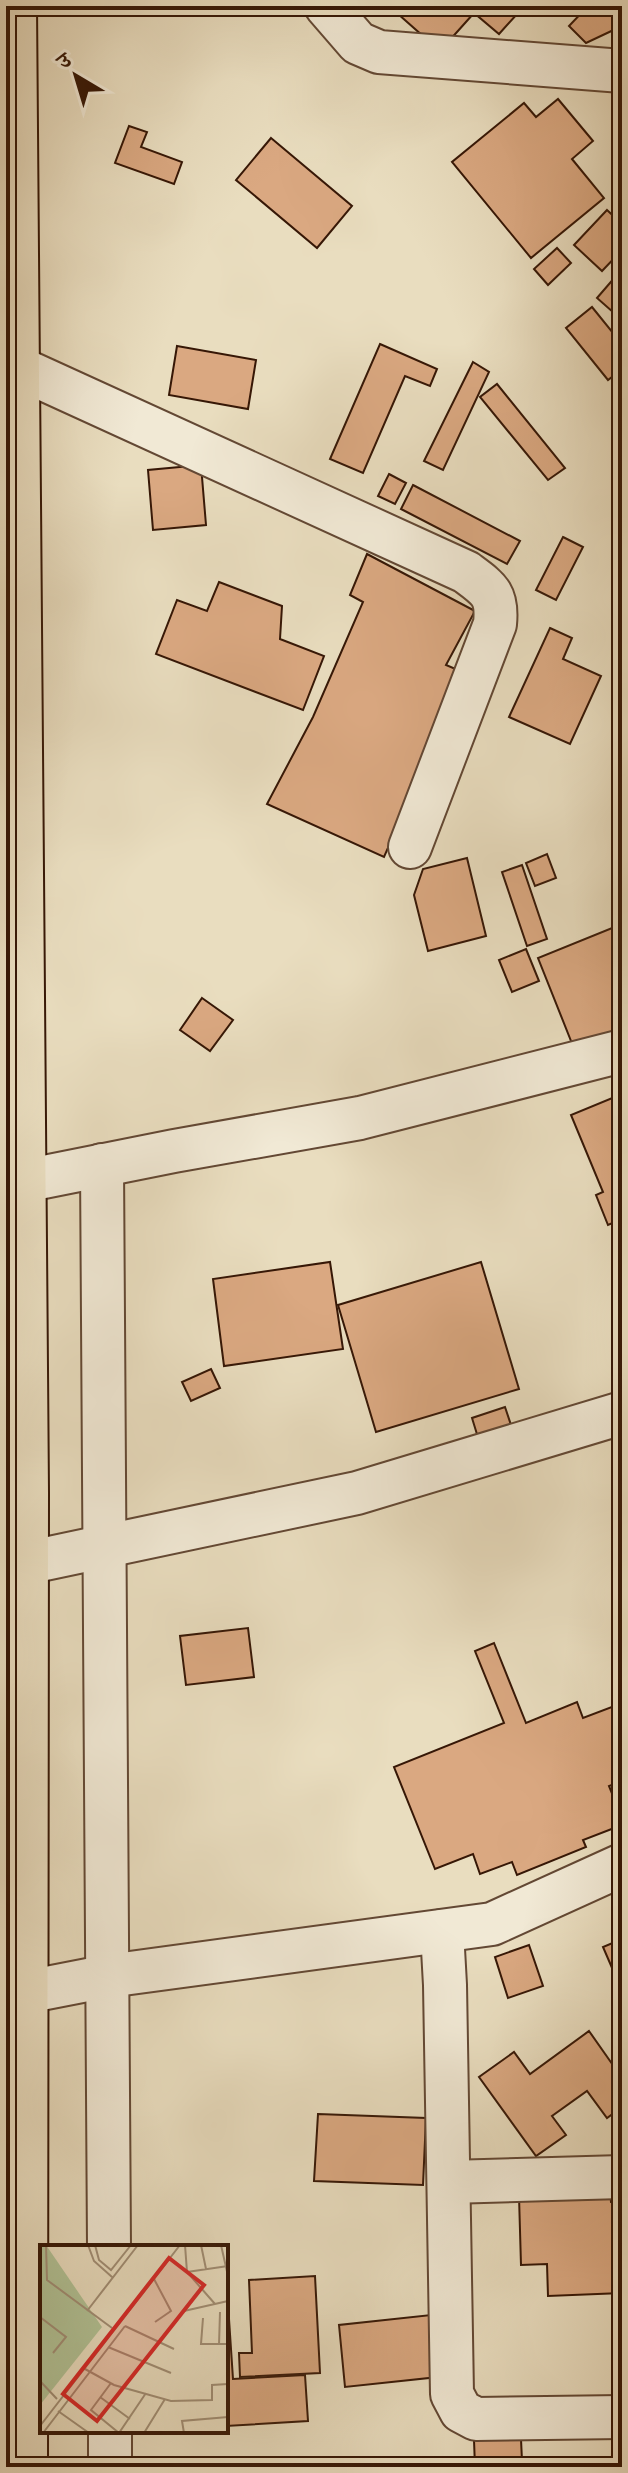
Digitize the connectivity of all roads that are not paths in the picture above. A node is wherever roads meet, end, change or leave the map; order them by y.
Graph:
1 (326, 6) edge
2 (11, 18) edge
3 (622, 71) edge
4 (17, 367) junction
5 (410, 847) dead end
6 (622, 1051) edge
7 (102, 1165) junction
8 (24, 1181) junction
9 (622, 1413) edge
10 (104, 1546) junction
11 (26, 1563) junction
12 (622, 1865) edge
13 (442, 1931) junction
14 (108, 1976) junction
15 (26, 1992) junction
16 (622, 2177) edge
17 (449, 2182) junction
18 (109, 2245) edge
19 (622, 2417) edge
20 (110, 2433) edge
21 (25, 2467) edge
22 (110, 2467) edge

1 - 3 street
2 - 4 main road
4 - 5 street
4 - 8 main road
6 - 7 street
7 - 8 street
7 - 10 street
8 - 11 main road
9 - 10 street
10 - 11 street
10 - 14 street
11 - 15 main road
12 - 13 street
13 - 14 street
13 - 17 street
14 - 15 street
14 - 18 street
15 - 21 main road
16 - 17 street
17 - 19 street
20 - 22 street

